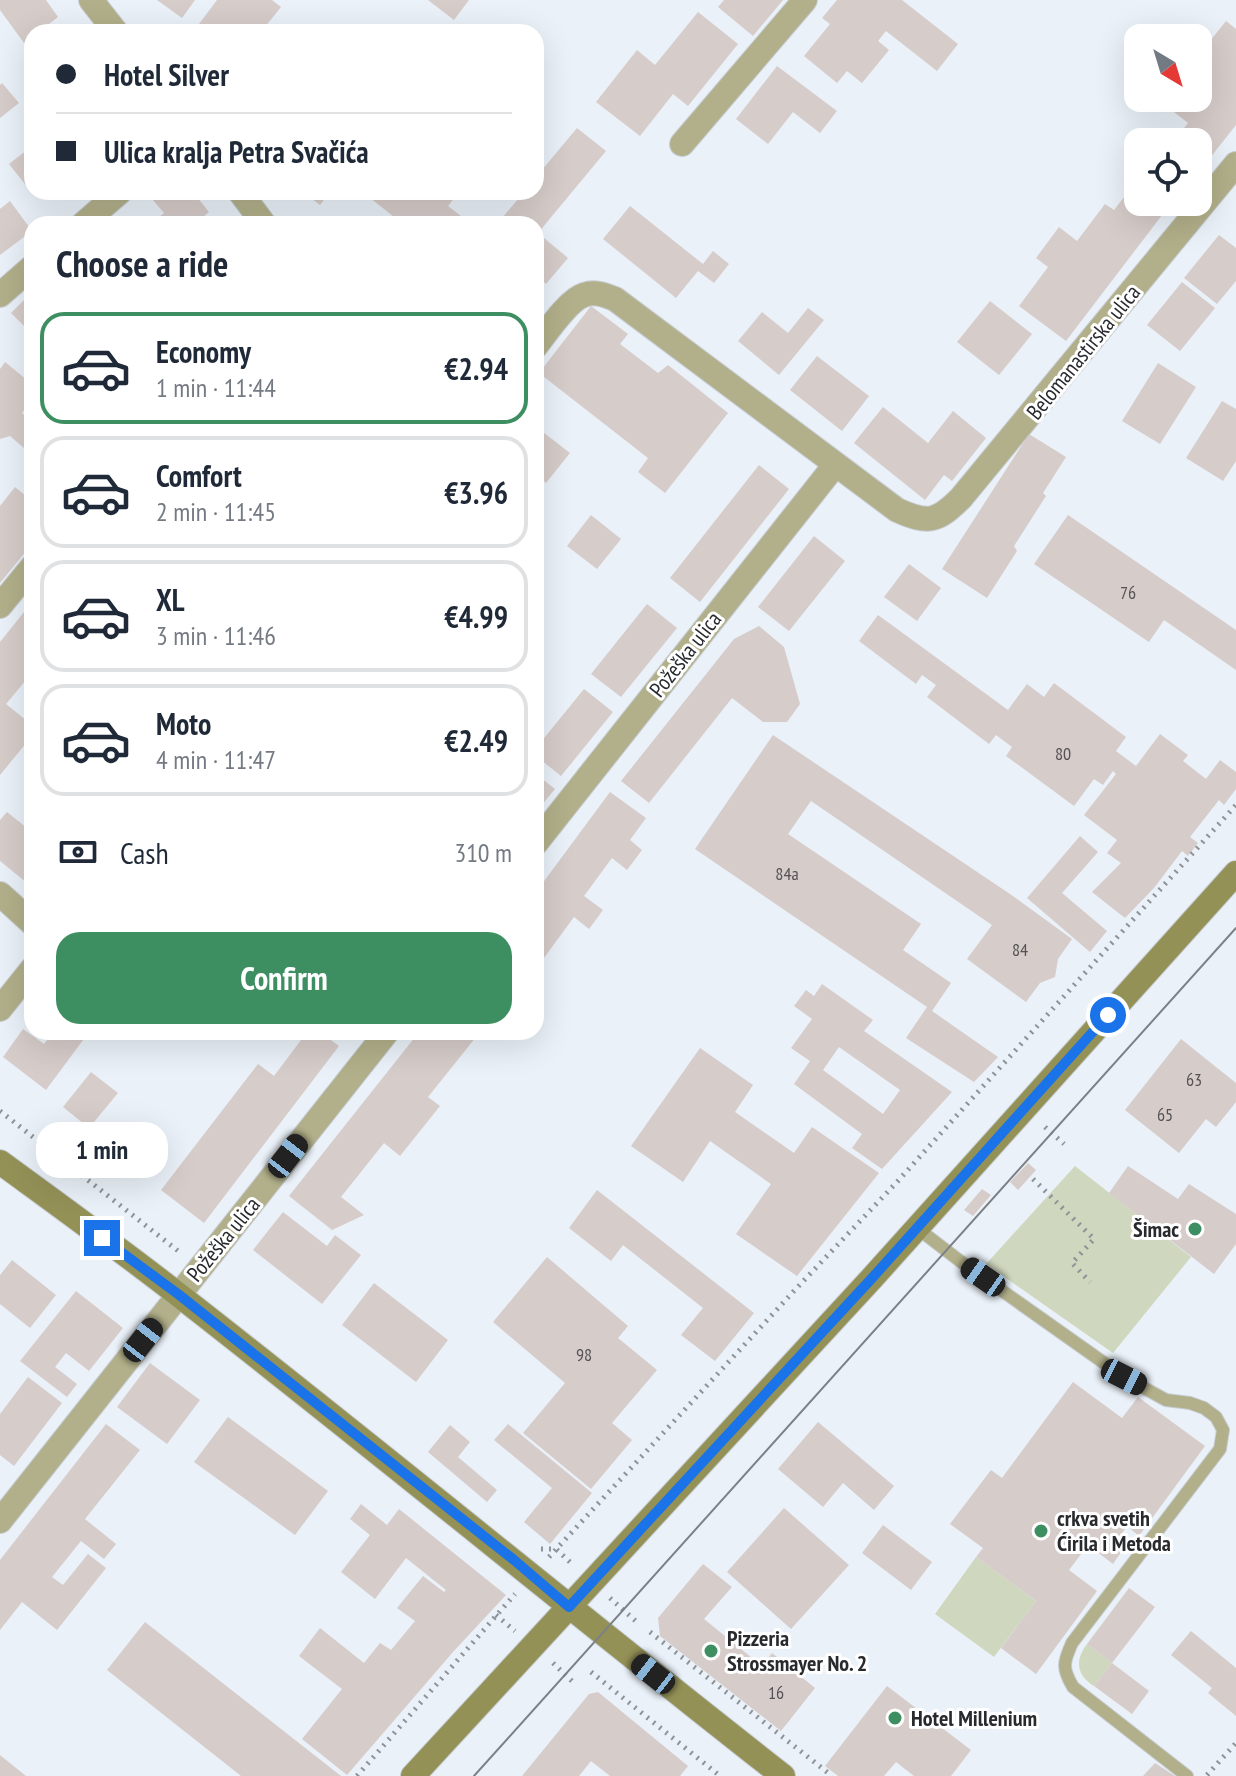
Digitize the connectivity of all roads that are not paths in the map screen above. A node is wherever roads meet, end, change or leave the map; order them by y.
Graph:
1 (91, 0) edge
2 (805, 0) edge
3 (110, 24) edge
4 (682, 144) dead end
5 (1236, 164) edge
6 (111, 200) edge
7 (92, 216) edge
8 (24, 274) edge
9 (0, 295) edge
10 (544, 336) edge
11 (835, 465) junction
12 (24, 577) edge
13 (0, 606) edge
14 (544, 833) edge
15 (1236, 873) edge
16 (0, 894) edge
17 (24, 916) edge
18 (24, 979) edge
19 (0, 1009) edge
20 (381, 1040) edge
21 (0, 1162) edge
22 (917, 1228) junction
23 (178, 1294) junction
24 (0, 1521) edge
25 (569, 1607) junction
26 (413, 1776) edge
27 (783, 1776) edge
28 (1187, 1776) edge

1 - 3 street
2 - 4 street
5 - 11 street, Belomanastirska ulica
6 - 7 street
8 - 9 street
10 - 11 street
11 - 14 street, Požeška ulica
12 - 13 street
15 - 22 street
16 - 17 street
18 - 19 street
20 - 23 street, Požeška ulica
21 - 23 street
22 - 25 street
22 - 28 lane
23 - 24 street, Požeška ulica
23 - 25 street
25 - 26 street
25 - 27 street

